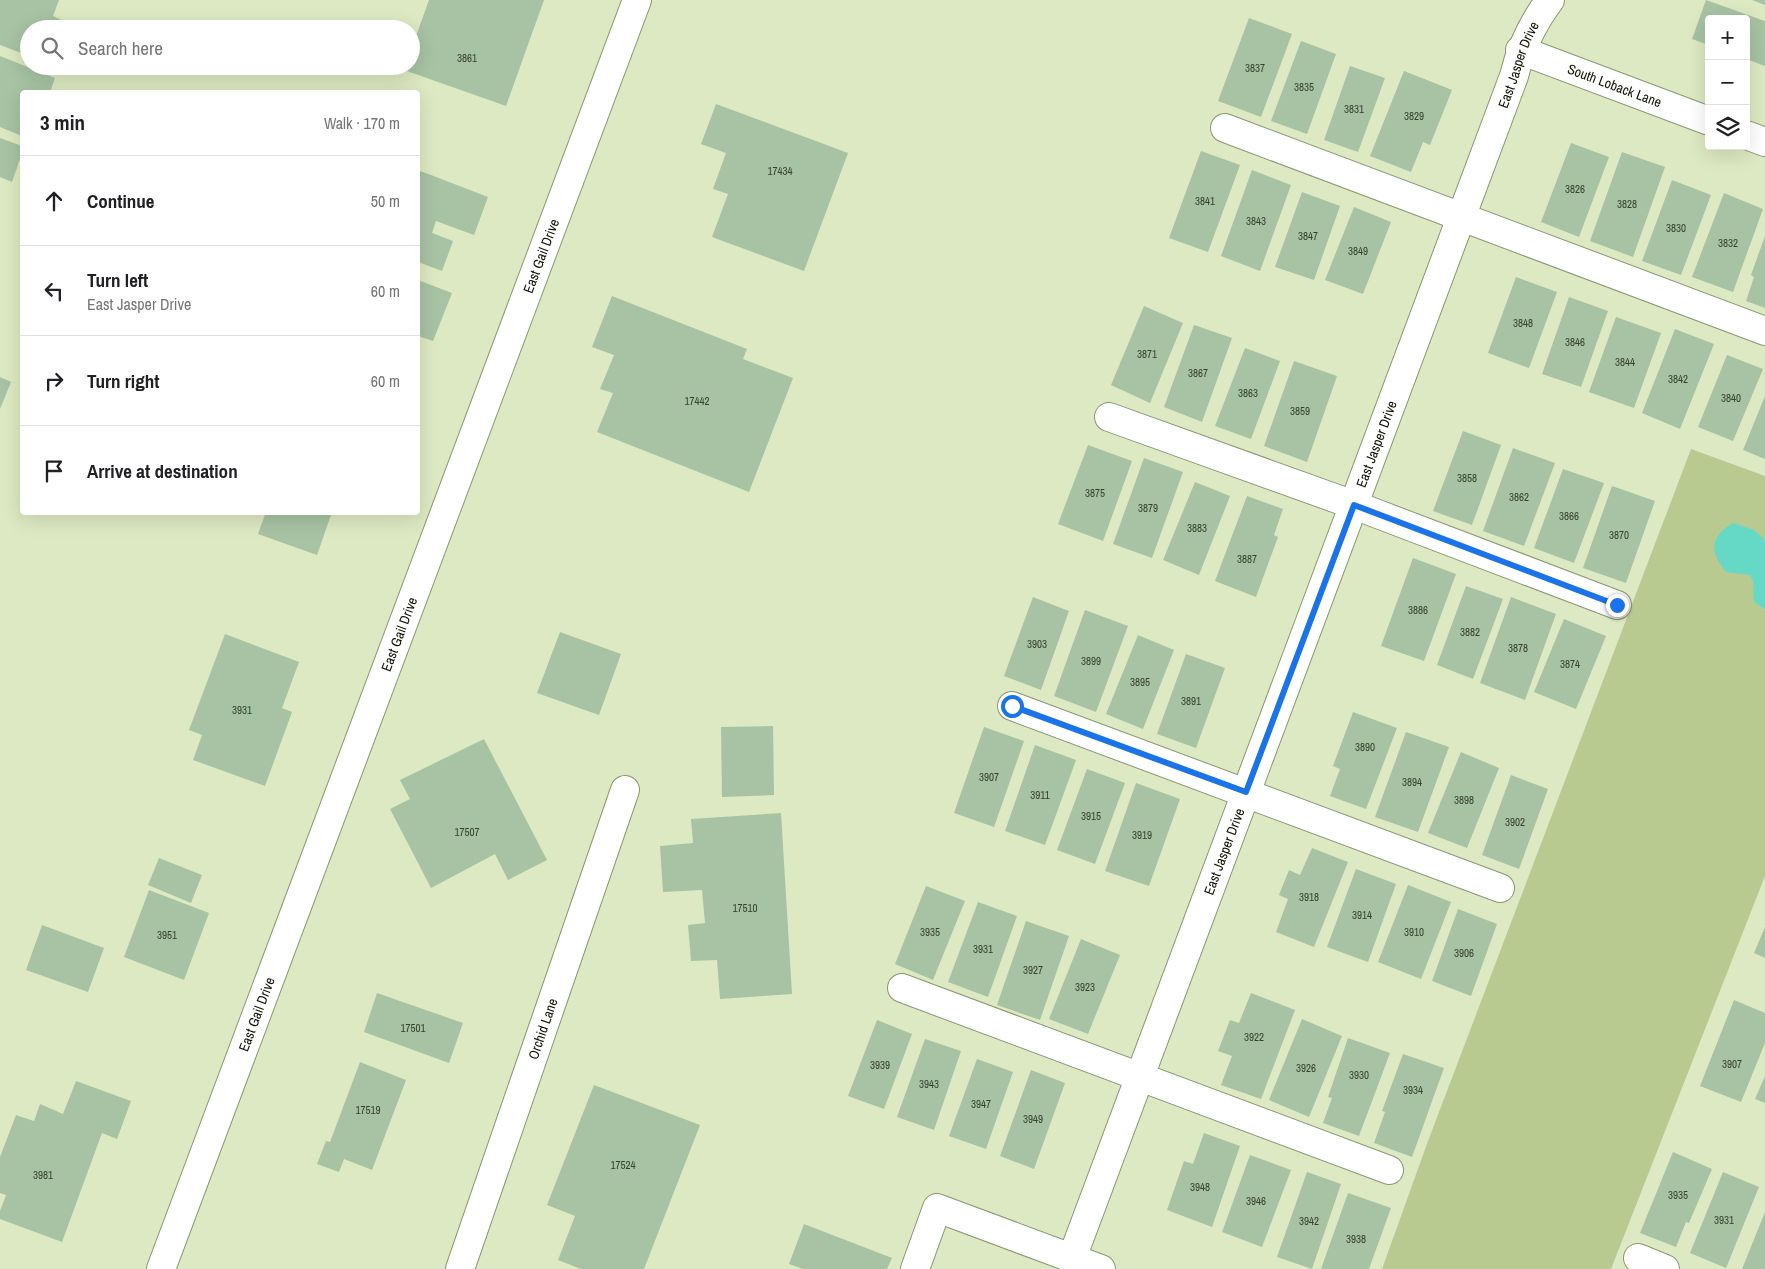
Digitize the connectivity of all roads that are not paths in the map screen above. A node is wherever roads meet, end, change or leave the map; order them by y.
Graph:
1 (637, 0) edge
2 (1550, 0) edge
3 (1520, 50) junction
4 (1705, 119) edge
5 (1225, 128) dead end
6 (1750, 136) edge
7 (1765, 142) edge
8 (1461, 216) junction
9 (1765, 331) edge
10 (1109, 417) dead end
11 (1354, 505) junction
12 (1617, 605) dead end
13 (1012, 706) dead end
14 (625, 790) dead end
15 (1246, 792) junction
16 (1500, 888) dead end
17 (902, 988) dead end
18 (1140, 1078) junction
19 (1389, 1170) dead end
20 (1072, 1258) junction
21 (1638, 1258) dead end
22 (161, 1269) edge
23 (460, 1269) edge
24 (915, 1269) edge
25 (1101, 1269) edge
26 (1665, 1269) edge

1 - 22 street, East Gail Drive
2 - 3 street, East Jasper Drive
3 - 4 street, South Loback Lane
3 - 8 street, East Jasper Drive
5 - 8 street
6 - 7 street
8 - 9 street
8 - 11 street, East Jasper Drive
10 - 11 street
11 - 12 street
11 - 15 street, East Jasper Drive
13 - 15 street
14 - 23 street, Orchid Lane
15 - 16 street
15 - 18 street, East Jasper Drive
17 - 18 street
18 - 19 street
18 - 20 street, East Jasper Drive
20 - 24 street
20 - 25 street
21 - 26 street

